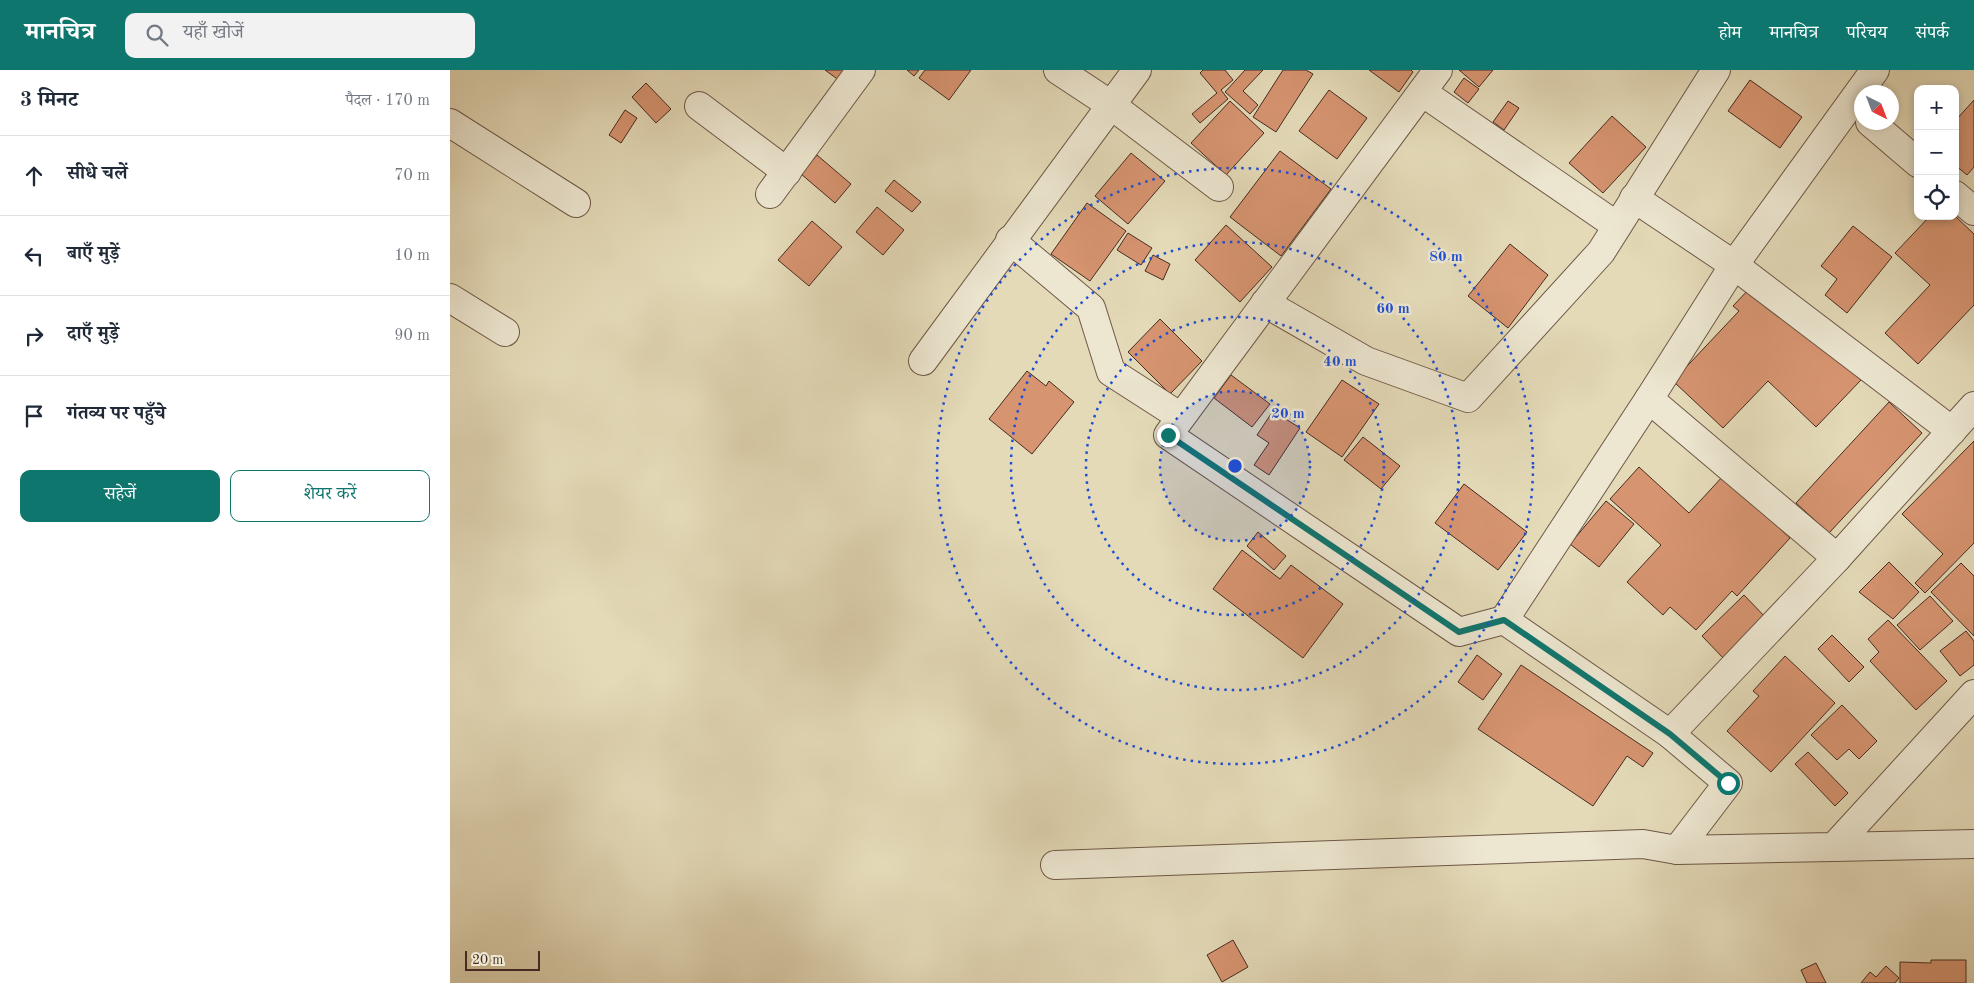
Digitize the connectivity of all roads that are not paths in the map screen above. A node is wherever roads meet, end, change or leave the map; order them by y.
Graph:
1 (861, 70) edge
2 (1058, 70) edge
3 (1137, 70) edge
4 (1438, 70) edge
5 (1716, 70) edge
6 (1875, 70) edge
7 (1870, 85) edge
8 (1422, 92) junction
9 (1111, 105) junction
10 (699, 106) dead end
11 (450, 123) edge
12 (1854, 123) edge
13 (1879, 130) edge
14 (1914, 160) edge
15 (787, 172) junction
16 (1219, 187) dead end
17 (770, 194) dead end
18 (1634, 198) junction
19 (1959, 198) edge
20 (576, 204) dead end
21 (1974, 211) edge
22 (1617, 226) junction
23 (1010, 240) junction
24 (1734, 265) junction
25 (450, 298) edge
26 (1265, 303) junction
27 (505, 332) dead end
28 (923, 360) dead end
29 (1649, 399) junction
30 (1974, 406) edge
31 (1181, 417) junction
32 (1952, 431) junction
33 (1837, 558) junction
34 (1504, 620) junction
35 (1974, 694) edge
36 (1670, 734) junction
37 (1974, 844) edge
38 (1834, 847) junction
39 (1677, 850) junction
40 (1055, 865) dead end

1 - 15 street
2 - 9 street
3 - 9 street
4 - 8 street
5 - 18 street
6 - 7 street
8 - 22 street
8 - 26 street
9 - 16 street
9 - 23 street
10 - 15 street
11 - 20 street
12 - 24 street
13 - 14 street
15 - 17 street
18 - 22 street
18 - 24 street
19 - 21 street
22 - 26 street
23 - 28 street
23 - 31 street
24 - 29 street
24 - 32 street
25 - 27 street
26 - 31 street
29 - 33 street
29 - 34 street
30 - 32 street
31 - 34 street
32 - 33 street
33 - 36 street
34 - 36 street
35 - 38 street
36 - 39 street
37 - 38 street
38 - 39 street
39 - 40 street

